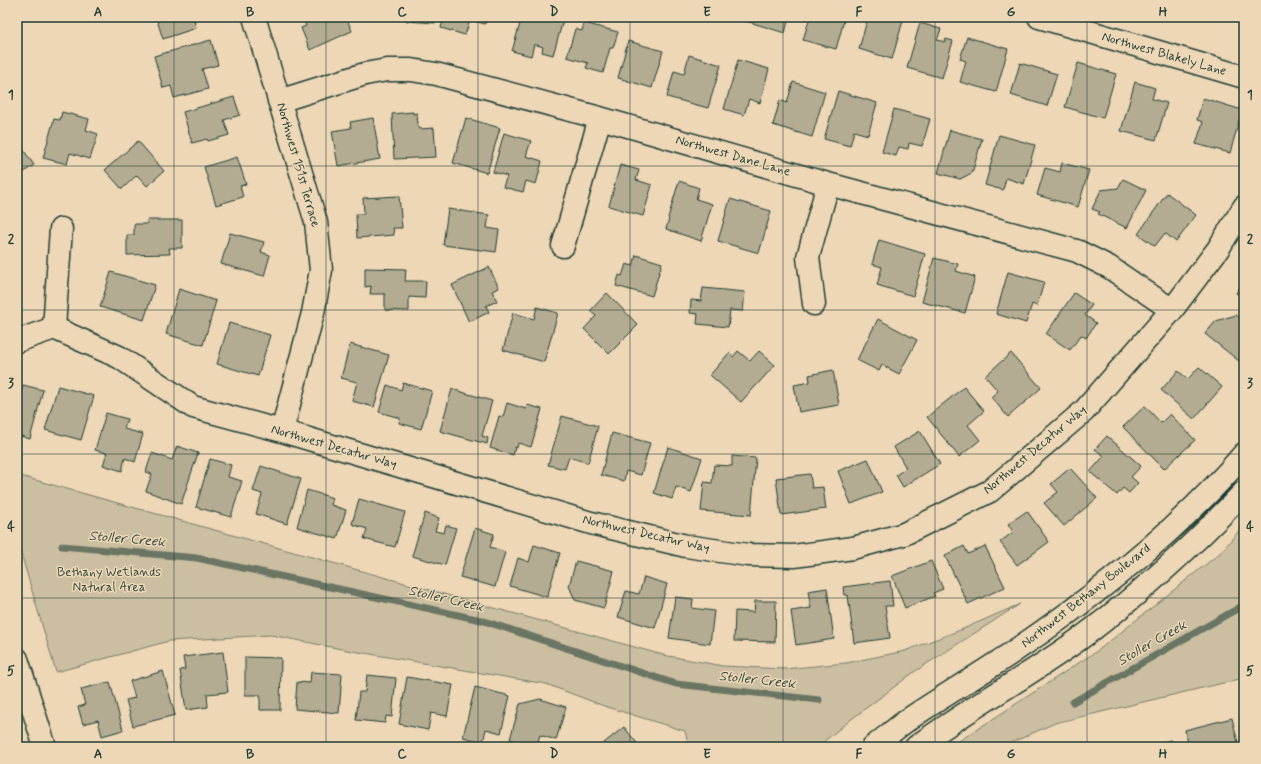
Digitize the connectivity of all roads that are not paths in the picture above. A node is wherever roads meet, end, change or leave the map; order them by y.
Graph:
1 (254, 17) edge
2 (1039, 17) edge
3 (1244, 77) edge
4 (279, 101) junction
5 (600, 118) junction
6 (828, 184) junction
7 (1244, 207) edge
8 (61, 229) dead end
9 (563, 246) dead end
10 (814, 304) dead end
11 (1172, 310) junction
12 (54, 328) junction
13 (17, 341) edge
14 (282, 431) junction
15 (1244, 454) edge
16 (1244, 492) edge
17 (17, 659) edge
18 (45, 747) edge
19 (873, 747) edge
20 (916, 747) edge

1 - 4 street, Northwest 151st Terrace
2 - 3 street, Northwest Blakely Lane
4 - 5 street, Northwest Dane Lane
4 - 14 street, Northwest 151st Terrace
5 - 6 street, Northwest Dane Lane
5 - 9 street
6 - 10 street
6 - 11 street, Northwest Dane Lane
7 - 11 street, Northwest Decatur Way
8 - 12 street
11 - 14 street, Northwest Decatur Way
12 - 13 street
12 - 14 street, Northwest Decatur Way
15 - 19 street, Northwest Bethany Boulevard
16 - 20 street, Northwest Bethany Boulevard
17 - 18 street

